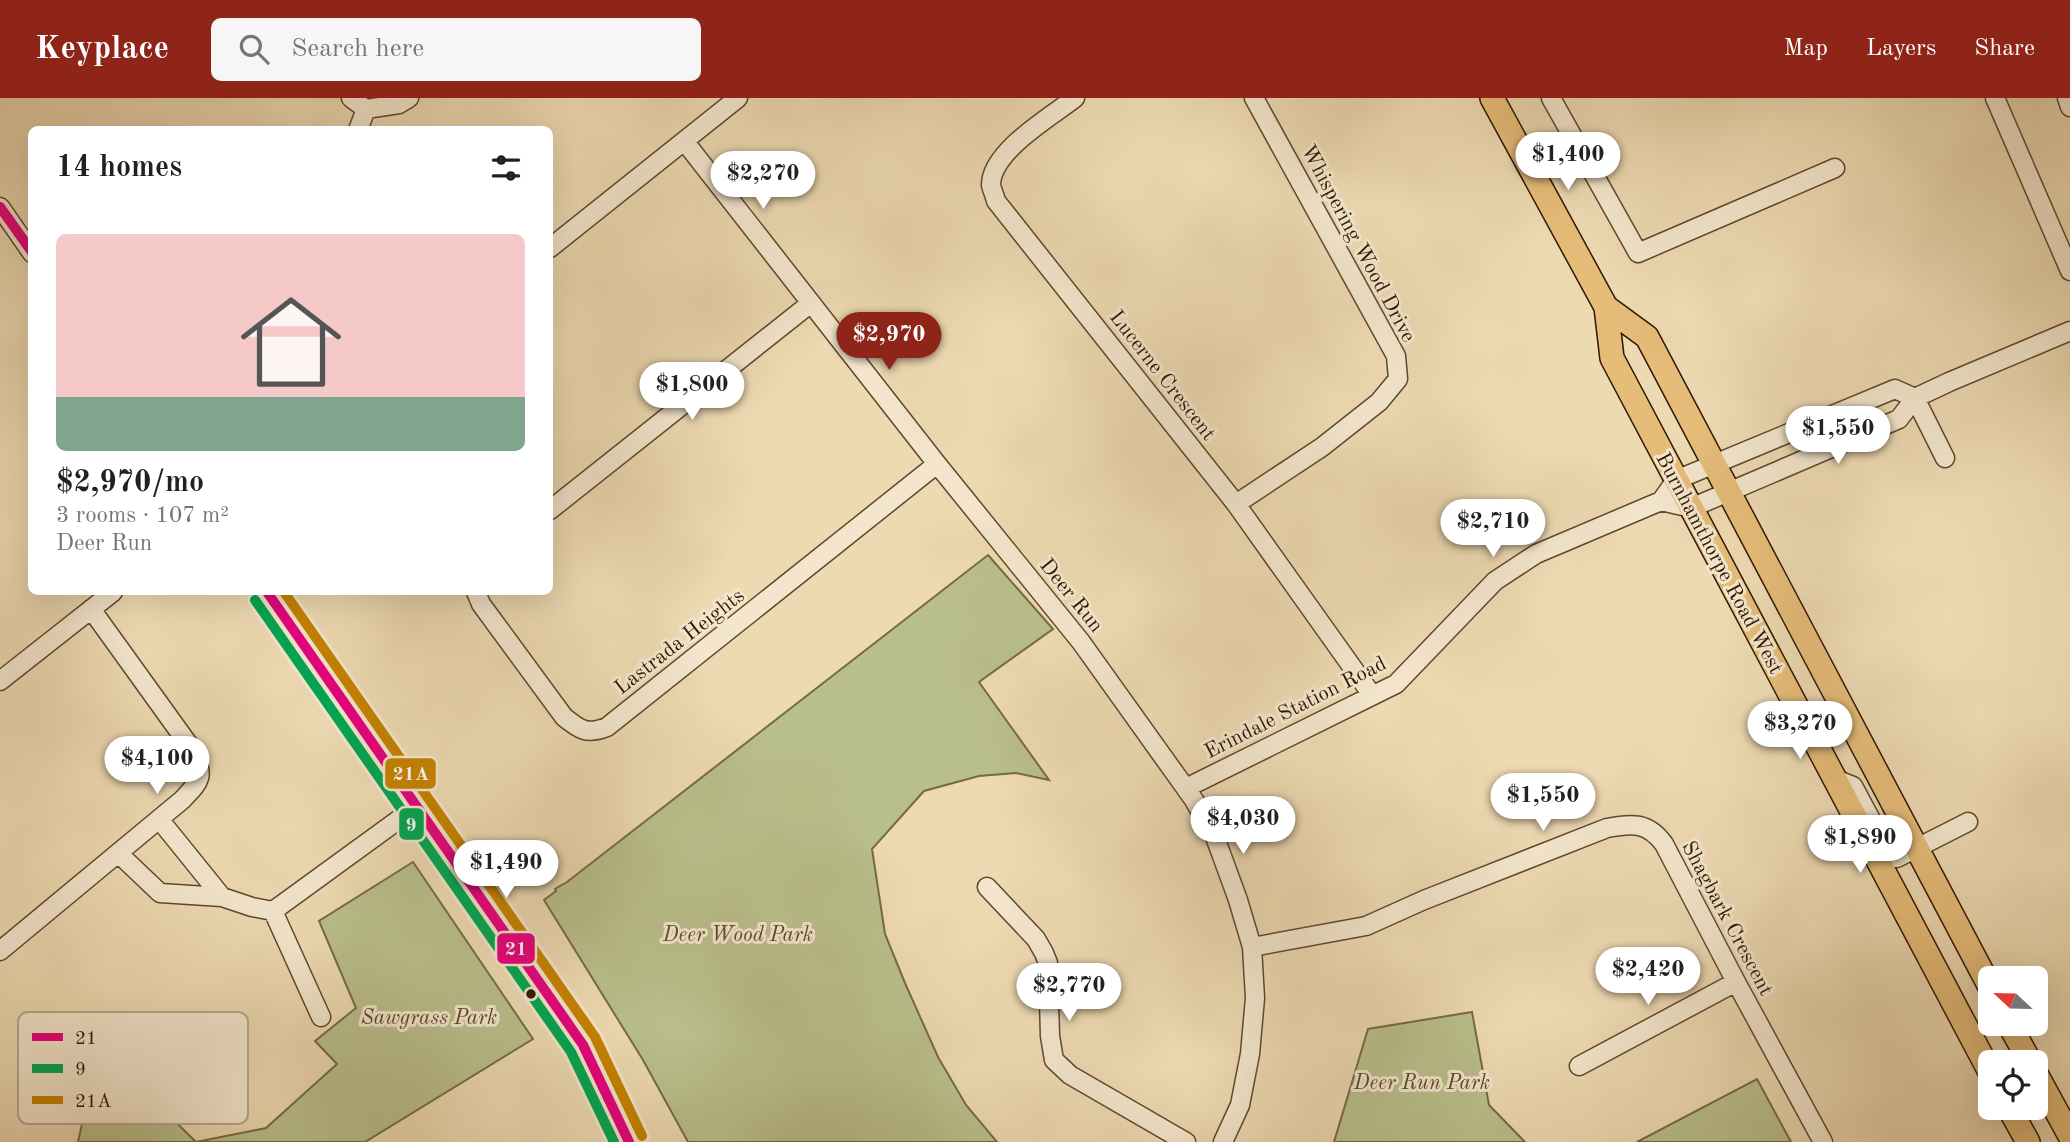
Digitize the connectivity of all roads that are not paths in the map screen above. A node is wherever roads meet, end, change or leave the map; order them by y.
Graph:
1 (351, 98) edge
2 (409, 98) edge
3 (738, 98) edge
4 (1075, 98) edge
5 (1254, 98) edge
6 (1492, 98) edge
7 (1551, 98) edge
8 (1995, 98) edge
9 (2067, 98) edge
10 (2070, 107) edge
11 (366, 109) junction
12 (360, 126) edge
13 (685, 142) junction
14 (1835, 168) dead end
15 (0, 207) edge
16 (553, 246) edge
17 (28, 247) edge
18 (2070, 271) edge
19 (811, 303) junction
20 (1606, 307) junction
21 (2070, 331) edge
22 (1915, 398) junction
23 (1945, 458) dead end
24 (937, 464) junction
25 (1715, 464) junction
26 (1676, 481) junction
27 (1729, 491) junction
28 (1661, 501) junction
29 (1236, 504) junction
30 (553, 508) edge
31 (1691, 508) junction
32 (109, 595) edge
33 (269, 595) edge
34 (477, 595) edge
35 (91, 609) junction
36 (0, 681) edge
37 (1372, 695) junction
38 (1833, 778) junction
39 (1186, 788) junction
40 (416, 807) junction
41 (159, 820) junction
42 (1968, 822) dead end
43 (1916, 850) junction
44 (118, 853) junction
45 (987, 887) dead end
46 (222, 897) junction
47 (273, 911) junction
48 (1252, 947) junction
49 (0, 951) edge
50 (1979, 966) edge
51 (1736, 982) junction
52 (321, 1017) dead end
53 (1978, 1050) edge
54 (1578, 1066) dead end
55 (2048, 1096) edge
56 (2016, 1120) edge
57 (2070, 1136) edge
58 (629, 1142) edge
59 (1186, 1142) edge
60 (1223, 1142) edge
61 (1823, 1142) edge
62 (2028, 1142) edge

1 - 11 street
2 - 11 street
3 - 13 street
4 - 29 street, Lucerne Crescent
5 - 29 street, Whispering Wood Drive
6 - 20 main road, Burnhamthorpe Road West
7 - 14 street
8 - 18 street
9 - 10 street
11 - 12 street
13 - 16 street
13 - 19 street, Deer Run
15 - 17 street
19 - 24 street, Deer Run
19 - 30 street
20 - 25 main road, Burnhamthorpe Road West
20 - 26 main road, Burnhamthorpe Road West
21 - 22 street
22 - 23 street
22 - 25 street
22 - 27 street
24 - 34 street, Lastrada Heights
24 - 39 street, Deer Run
25 - 26 street
25 - 27 main road, Burnhamthorpe Road West
26 - 28 street
26 - 31 main road, Burnhamthorpe Road West
27 - 31 street
27 - 43 main road, Burnhamthorpe Road West
28 - 31 street
28 - 37 street, Erindale Station Road
29 - 37 street, Lucerne Crescent
31 - 38 main road, Burnhamthorpe Road West
32 - 35 street
33 - 40 street
35 - 36 street
35 - 41 street
37 - 39 street, Erindale Station Road
38 - 43 street
38 - 53 main road, Burnhamthorpe Road West
39 - 48 street, Deer Run
40 - 47 street
40 - 58 street
41 - 44 street
41 - 46 street
42 - 43 street
43 - 50 main road, Burnhamthorpe Road West
44 - 46 street
44 - 49 street
45 - 59 street
46 - 47 street
47 - 52 street
48 - 51 street, Shagbark Crescent
48 - 60 street, Deer Run
51 - 54 street
51 - 61 street, Shagbark Crescent
55 - 57 main road
56 - 62 main road

